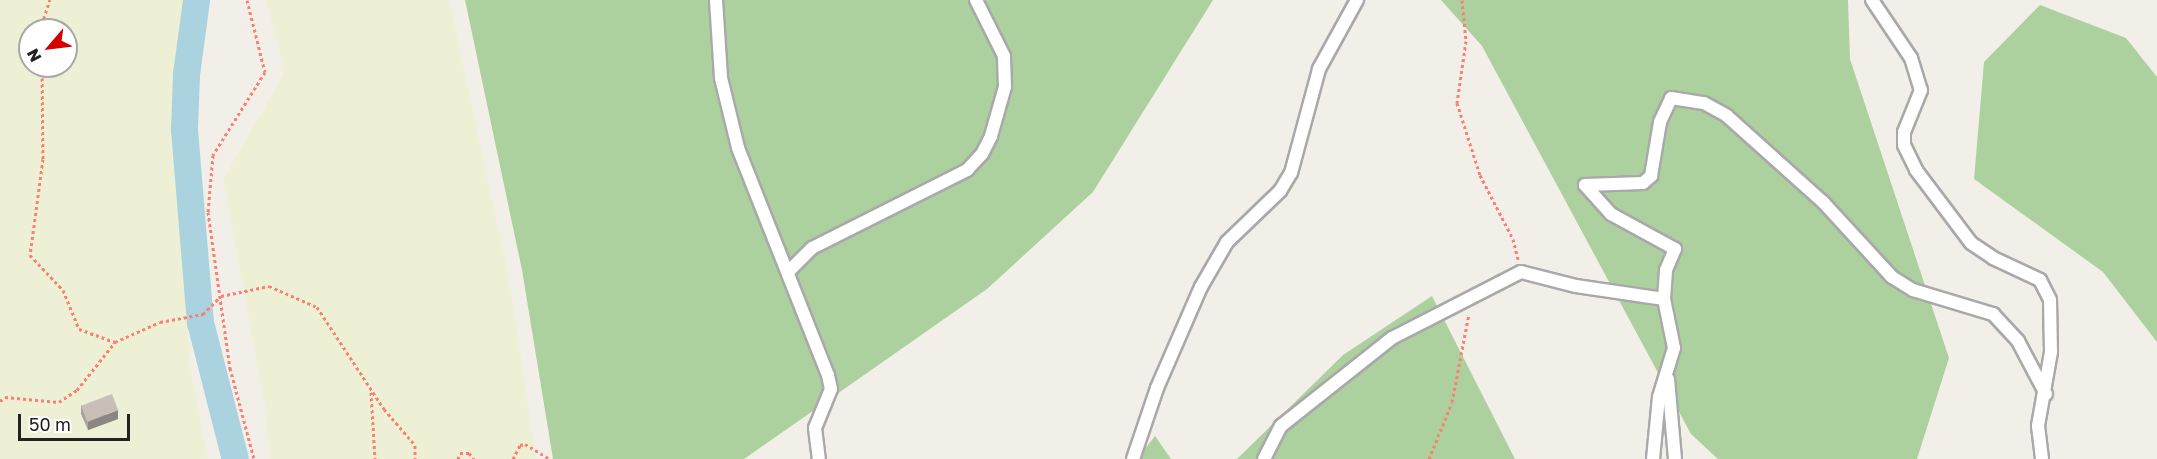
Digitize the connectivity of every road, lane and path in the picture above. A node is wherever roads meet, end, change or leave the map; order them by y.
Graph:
1 (50, 0) edge
2 (247, 0) edge
3 (716, 0) edge
4 (976, 0) edge
5 (1357, 0) edge
6 (1462, 0) edge
7 (1872, 0) edge
8 (44, 18) edge
9 (42, 78) edge
10 (788, 272) junction
11 (1521, 273) junction
12 (1477, 292) junction
13 (1664, 299) junction
14 (115, 342) junction
15 (1668, 369) junction
16 (371, 390) junction
17 (2046, 394) junction
18 (0, 401) edge
19 (254, 459) edge
20 (375, 459) edge
21 (416, 459) edge
22 (458, 459) edge
23 (474, 459) edge
24 (513, 459) edge
25 (550, 459) edge
26 (819, 459) edge
27 (1133, 459) edge
28 (1264, 459) edge
29 (1429, 459) edge
30 (1653, 459) edge
31 (1675, 459) edge
32 (2042, 459) edge

1 - 8 path
2 - 19 path
3 - 10 street
4 - 10 street
5 - 27 street
6 - 11 path
7 - 17 street
9 - 14 path
10 - 26 street
11 - 12 street
11 - 13 street
12 - 28 street
12 - 29 path
13 - 15 street
13 - 17 street
14 - 16 path
14 - 18 path
15 - 30 street
15 - 31 street
16 - 20 path
16 - 21 path
17 - 32 street
22 - 23 path
24 - 25 path

